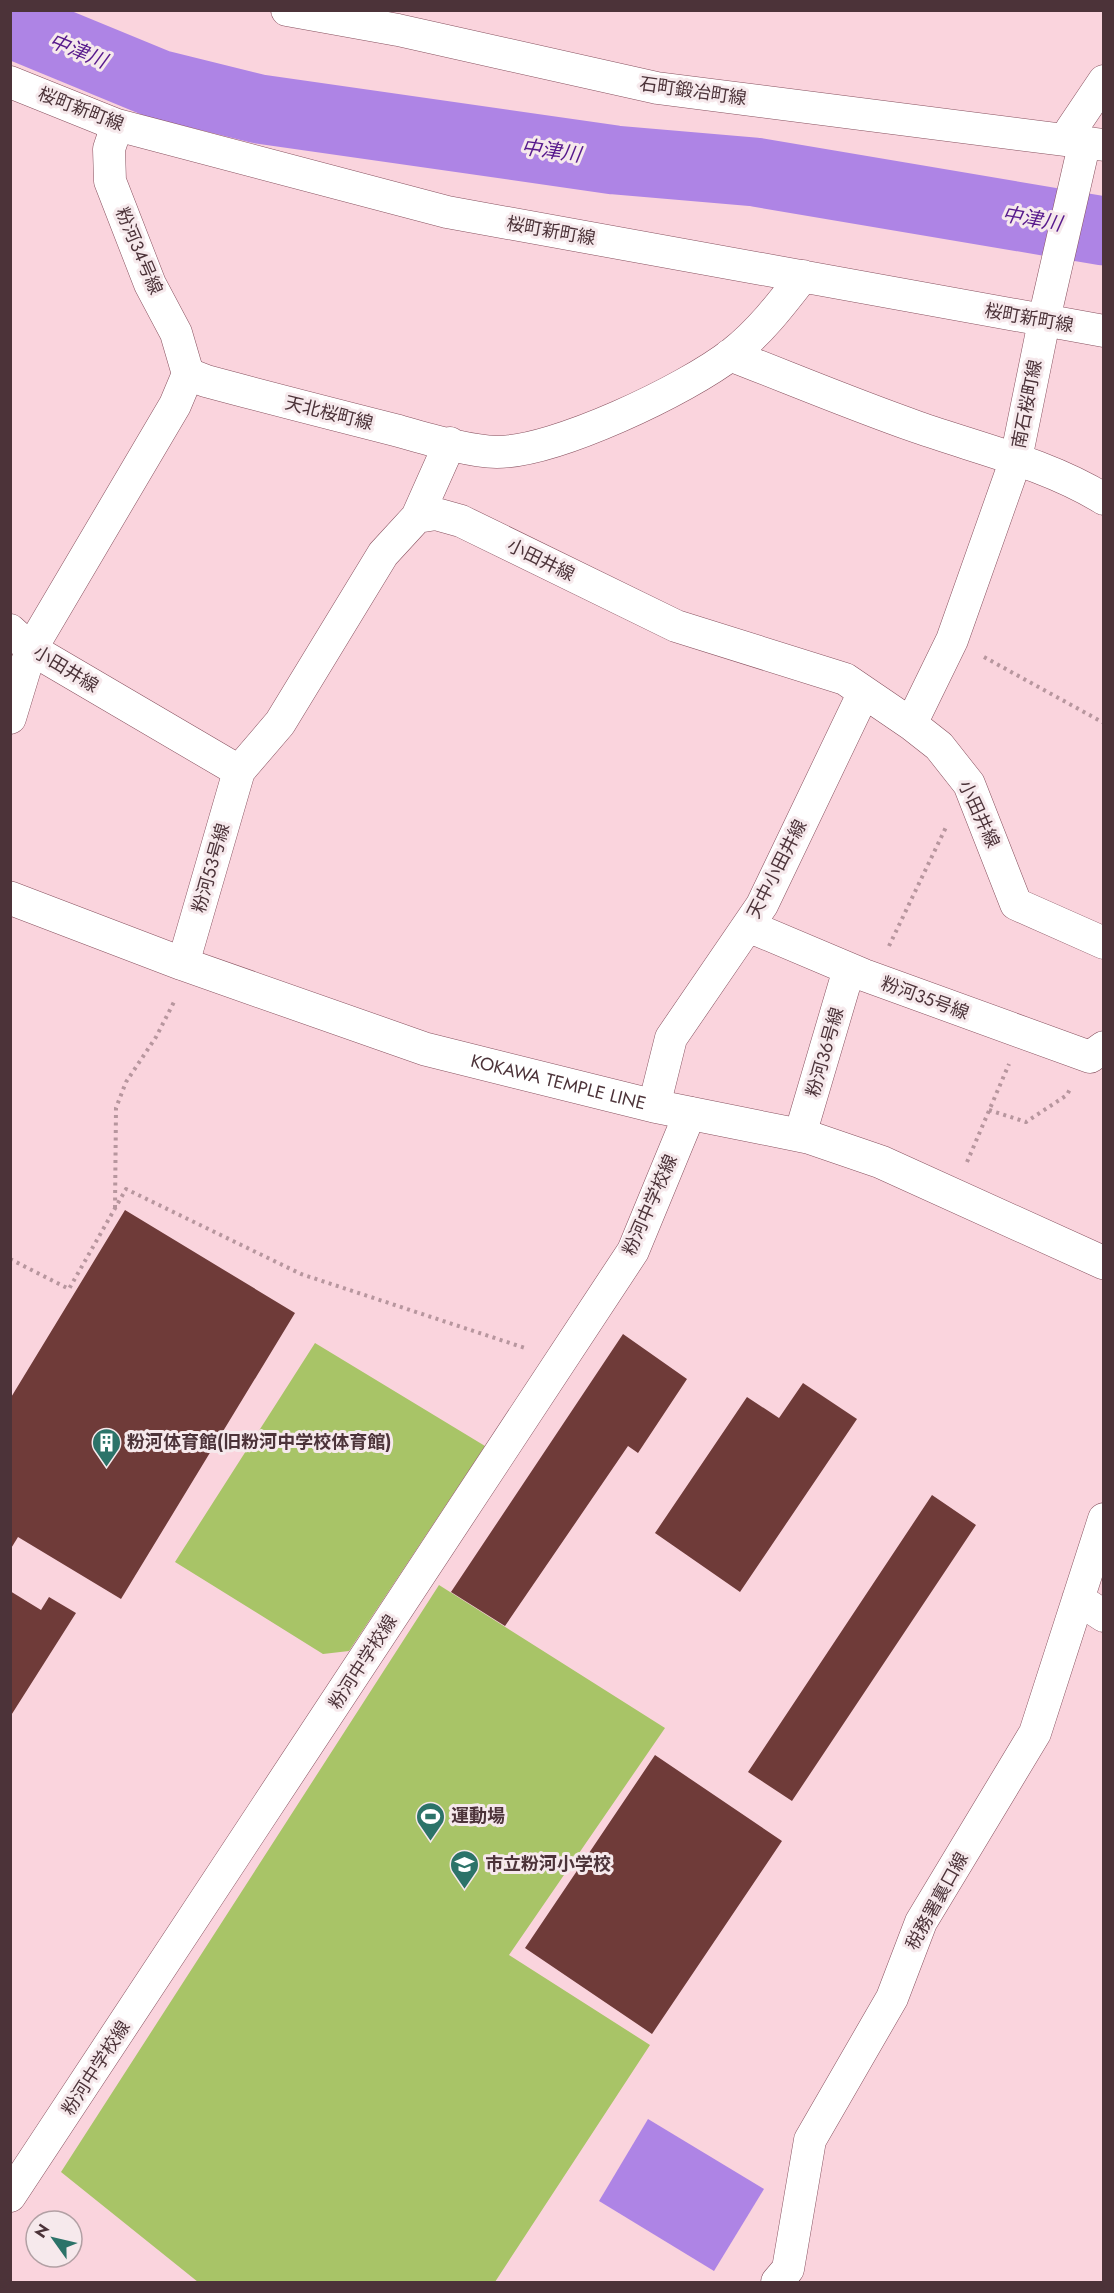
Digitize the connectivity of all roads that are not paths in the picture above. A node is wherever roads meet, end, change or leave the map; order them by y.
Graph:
1 (287, 10) edge
2 (1104, 81) edge
3 (10, 82) edge
4 (117, 125) junction
5 (1088, 146) edge
6 (803, 276) junction
7 (1046, 311) junction
8 (1104, 331) edge
9 (730, 355) junction
10 (188, 374) junction
11 (450, 443) junction
12 (1016, 459) junction
13 (1104, 499) edge
14 (417, 517) junction
15 (21, 640) edge
16 (864, 692) junction
17 (10, 718) edge
18 (911, 724) junction
19 (239, 771) junction
20 (10, 898) edge
21 (748, 926) junction
22 (1104, 943) edge
23 (188, 966) junction
24 (861, 974) junction
25 (1095, 1052) edge
26 (654, 1106) junction
27 (690, 1113) junction
28 (800, 1136) junction
29 (1104, 1263) edge
30 (1104, 1519) edge
31 (1091, 1607) edge
32 (10, 2196) edge
33 (777, 2283) edge

1 - 5 street, 石町鍛冶町線
2 - 5 street, 南石桜町線
3 - 4 street, 桜町新町線
4 - 6 street, 桜町新町線
4 - 10 street, 粉河34号線
5 - 7 street, 南石桜町線
6 - 7 street, 桜町新町線
6 - 9 street, 天北桜町線
7 - 8 street, 桜町新町線
7 - 12 street, 南石桜町線
9 - 11 street, 天北桜町線
9 - 12 street
10 - 11 street, 天北桜町線
10 - 15 street
11 - 14 street
12 - 13 street
12 - 18 street, 南石桜町線
14 - 16 street, 小田井線
14 - 19 street
15 - 17 street
15 - 19 street, 小田井線
16 - 18 street, 小田井線
16 - 21 street, 天中小田井線
18 - 22 street, 小田井線
19 - 23 street, 粉河53号線
20 - 23 main road, KOKAWA TEMPLE LINE
21 - 24 street, 粉河35号線
21 - 26 street, 天中小田井線
23 - 26 main road, KOKAWA TEMPLE LINE
24 - 25 street, 粉河35号線
24 - 28 street, 粉河36号線
26 - 27 main road, KOKAWA TEMPLE LINE
27 - 28 main road, KOKAWA TEMPLE LINE
27 - 32 street, 粉河中学校線
28 - 29 main road, KOKAWA TEMPLE LINE
30 - 31 street, 税務署裏口線
31 - 33 street, 税務署裏口線

